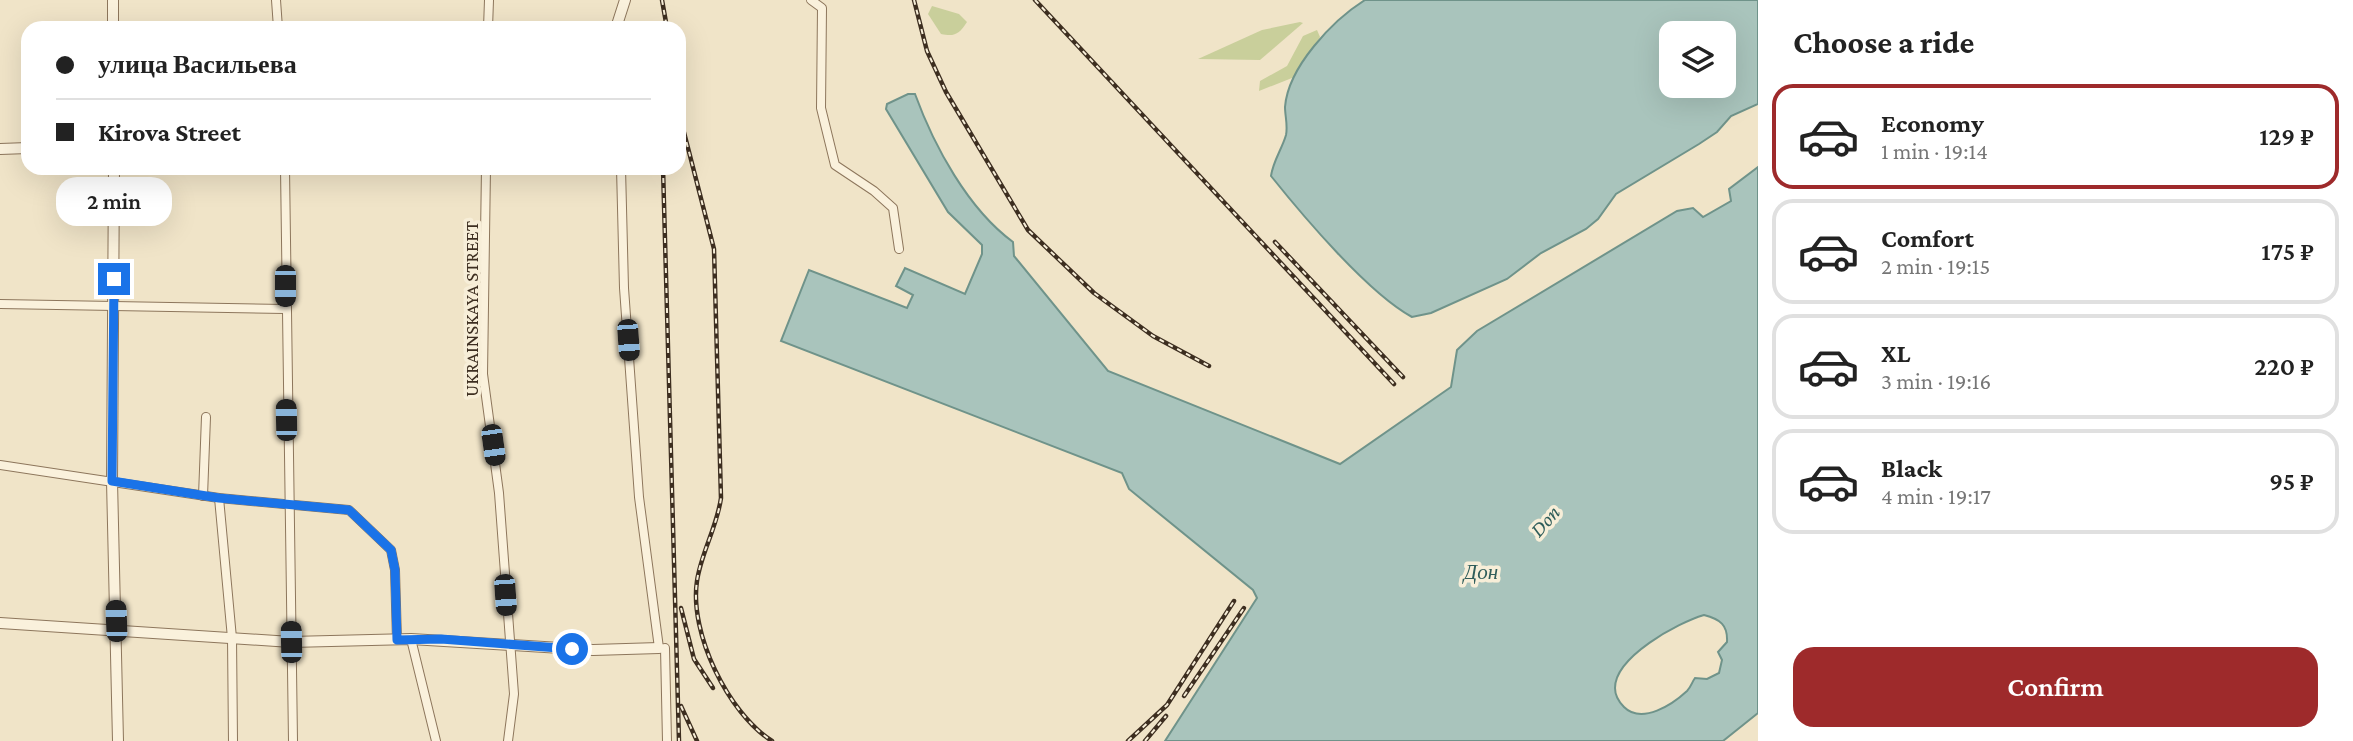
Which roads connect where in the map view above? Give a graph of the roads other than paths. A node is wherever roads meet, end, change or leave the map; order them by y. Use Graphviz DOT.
graph roads {
  1 [pos="113,0"];
  2 [pos="276,0"];
  3 [pos="489,0"];
  4 [pos="625,0"];
  5 [pos="811,0"];
  6 [pos="113,21"];
  7 [pos="278,21"];
  8 [pos="488,21"];
  9 [pos="618,21"];
  10 [pos="21,148"];
  11 [pos="0,149"];
  12 [pos="114,175"];
  13 [pos="285,175"];
  14 [pos="486,175"];
  15 [pos="621,175"];
  16 [pos="900,249"];
  17 [pos="0,304"];
  18 [pos="114,307"];
  19 [pos="285,309"];
  20 [pos="206,416"];
  21 [pos="0,465"];
  22 [pos="112,481"];
  23 [pos="204,496"];
  24 [pos="219,498"];
  25 [pos="288,503"];
  26 [pos="0,623"];
  27 [pos="116,629"];
  28 [pos="232,638"];
  29 [pos="411,639"];
  30 [pos="397,640"];
  31 [pos="291,642"];
  32 [pos="509,646"];
  33 [pos="662,648"];
  34 [pos="118,741"];
  35 [pos="233,741"];
  36 [pos="293,741"];
  37 [pos="436,741"];
  38 [pos="508,741"];
  39 [pos="667,741"];
  1 -- 6 [label="street"];
  2 -- 7 [label="street"];
  3 -- 8 [label="street"];
  4 -- 9 [label="street"];
  5 -- 16 [label="street"];
  10 -- 11 [label="street"];
  12 -- 18 [label="street"];
  13 -- 19 [label="street"];
  14 -- 32 [label="street, UKRAINSKAYA STREET"];
  15 -- 33 [label="street"];
  17 -- 18 [label="street"];
  18 -- 19 [label="street"];
  18 -- 22 [label="street"];
  19 -- 25 [label="street"];
  20 -- 23 [label="street"];
  21 -- 22 [label="street"];
  22 -- 23 [label="street"];
  22 -- 27 [label="street"];
  23 -- 24 [label="street"];
  24 -- 25 [label="street"];
  24 -- 28 [label="street"];
  25 -- 30 [label="street"];
  25 -- 31 [label="street"];
  26 -- 27 [label="street"];
  27 -- 28 [label="street"];
  27 -- 34 [label="street"];
  28 -- 31 [label="street"];
  28 -- 35 [label="street"];
  29 -- 30 [label="street"];
  29 -- 32 [label="street"];
  29 -- 37 [label="street"];
  30 -- 31 [label="street"];
  31 -- 36 [label="street"];
  32 -- 33 [label="street"];
  32 -- 38 [label="street, UKRAINSKAYA STREET"];
  33 -- 39 [label="street"];
}
